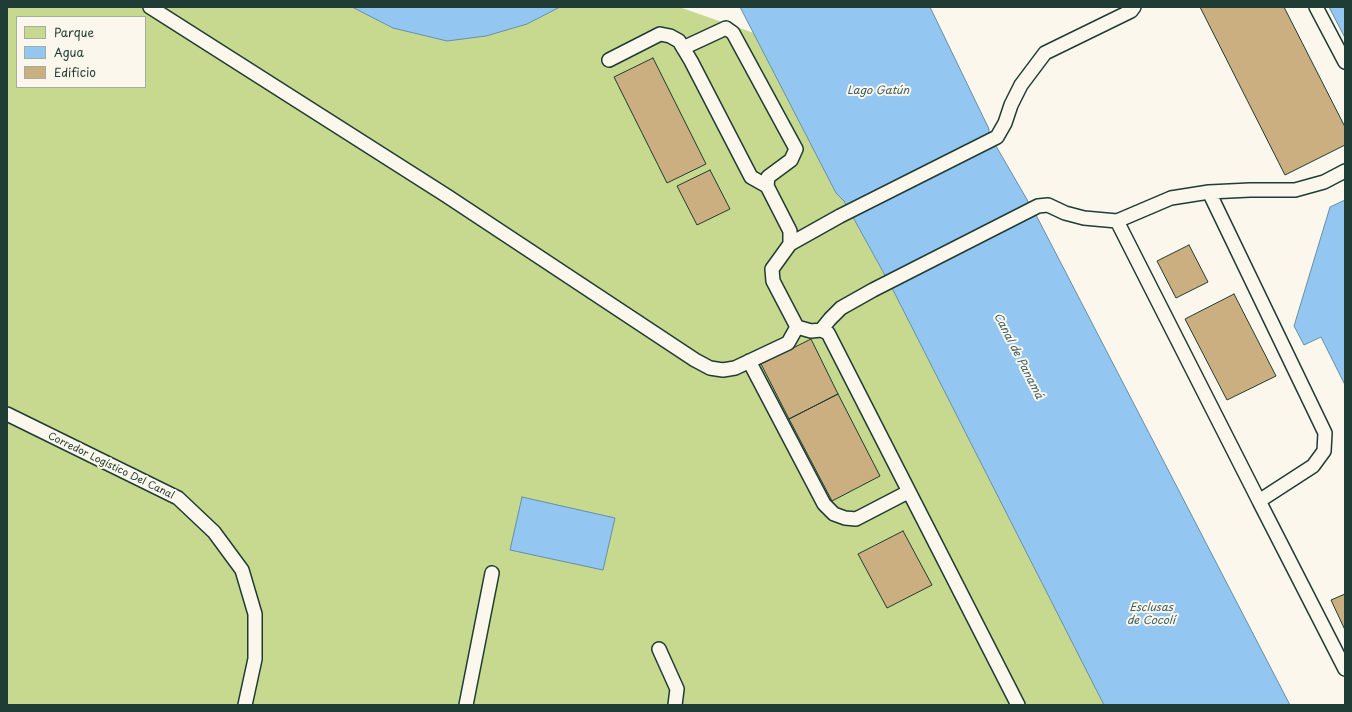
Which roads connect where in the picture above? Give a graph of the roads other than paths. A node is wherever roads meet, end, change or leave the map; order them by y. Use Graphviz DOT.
graph roads {
  1 [pos="150,7"];
  2 [pos="1134,7"];
  3 [pos="1316,7"];
  4 [pos="683,48"];
  5 [pos="609,60"];
  6 [pos="1345,62"];
  7 [pos="1345,171"];
  8 [pos="767,186"];
  9 [pos="1209,192"];
  10 [pos="1117,221"];
  11 [pos="790,244"];
  12 [pos="797,327"];
  13 [pos="821,330"];
  14 [pos="749,361"];
  15 [pos="7,414"];
  16 [pos="908,492"];
  17 [pos="1258,501"];
  18 [pos="492,573"];
  19 [pos="659,649"];
  20 [pos="1345,669"];
  21 [pos="245,705"];
  22 [pos="466,705"];
  23 [pos="675,705"];
  24 [pos="1018,705"];
  1 -- 14 [label="lane"];
  2 -- 11 [label="lane"];
  3 -- 6 [label="lane"];
  4 -- 5 [label="lane"];
  4 -- 8 [label="lane"];
  4 -- 8 [label="lane"];
  7 -- 9 [label="lane"];
  8 -- 11 [label="lane"];
  9 -- 10 [label="lane"];
  9 -- 17 [label="lane"];
  10 -- 13 [label="lane"];
  10 -- 17 [label="lane"];
  11 -- 12 [label="lane"];
  12 -- 13 [label="lane"];
  12 -- 14 [label="lane"];
  13 -- 16 [label="lane"];
  14 -- 16 [label="lane"];
  15 -- 21 [label="lane, Corredor Logístico Del Canal"];
  16 -- 24 [label="lane"];
  17 -- 20 [label="lane"];
  18 -- 22 [label="lane"];
  19 -- 23 [label="lane"];
}
